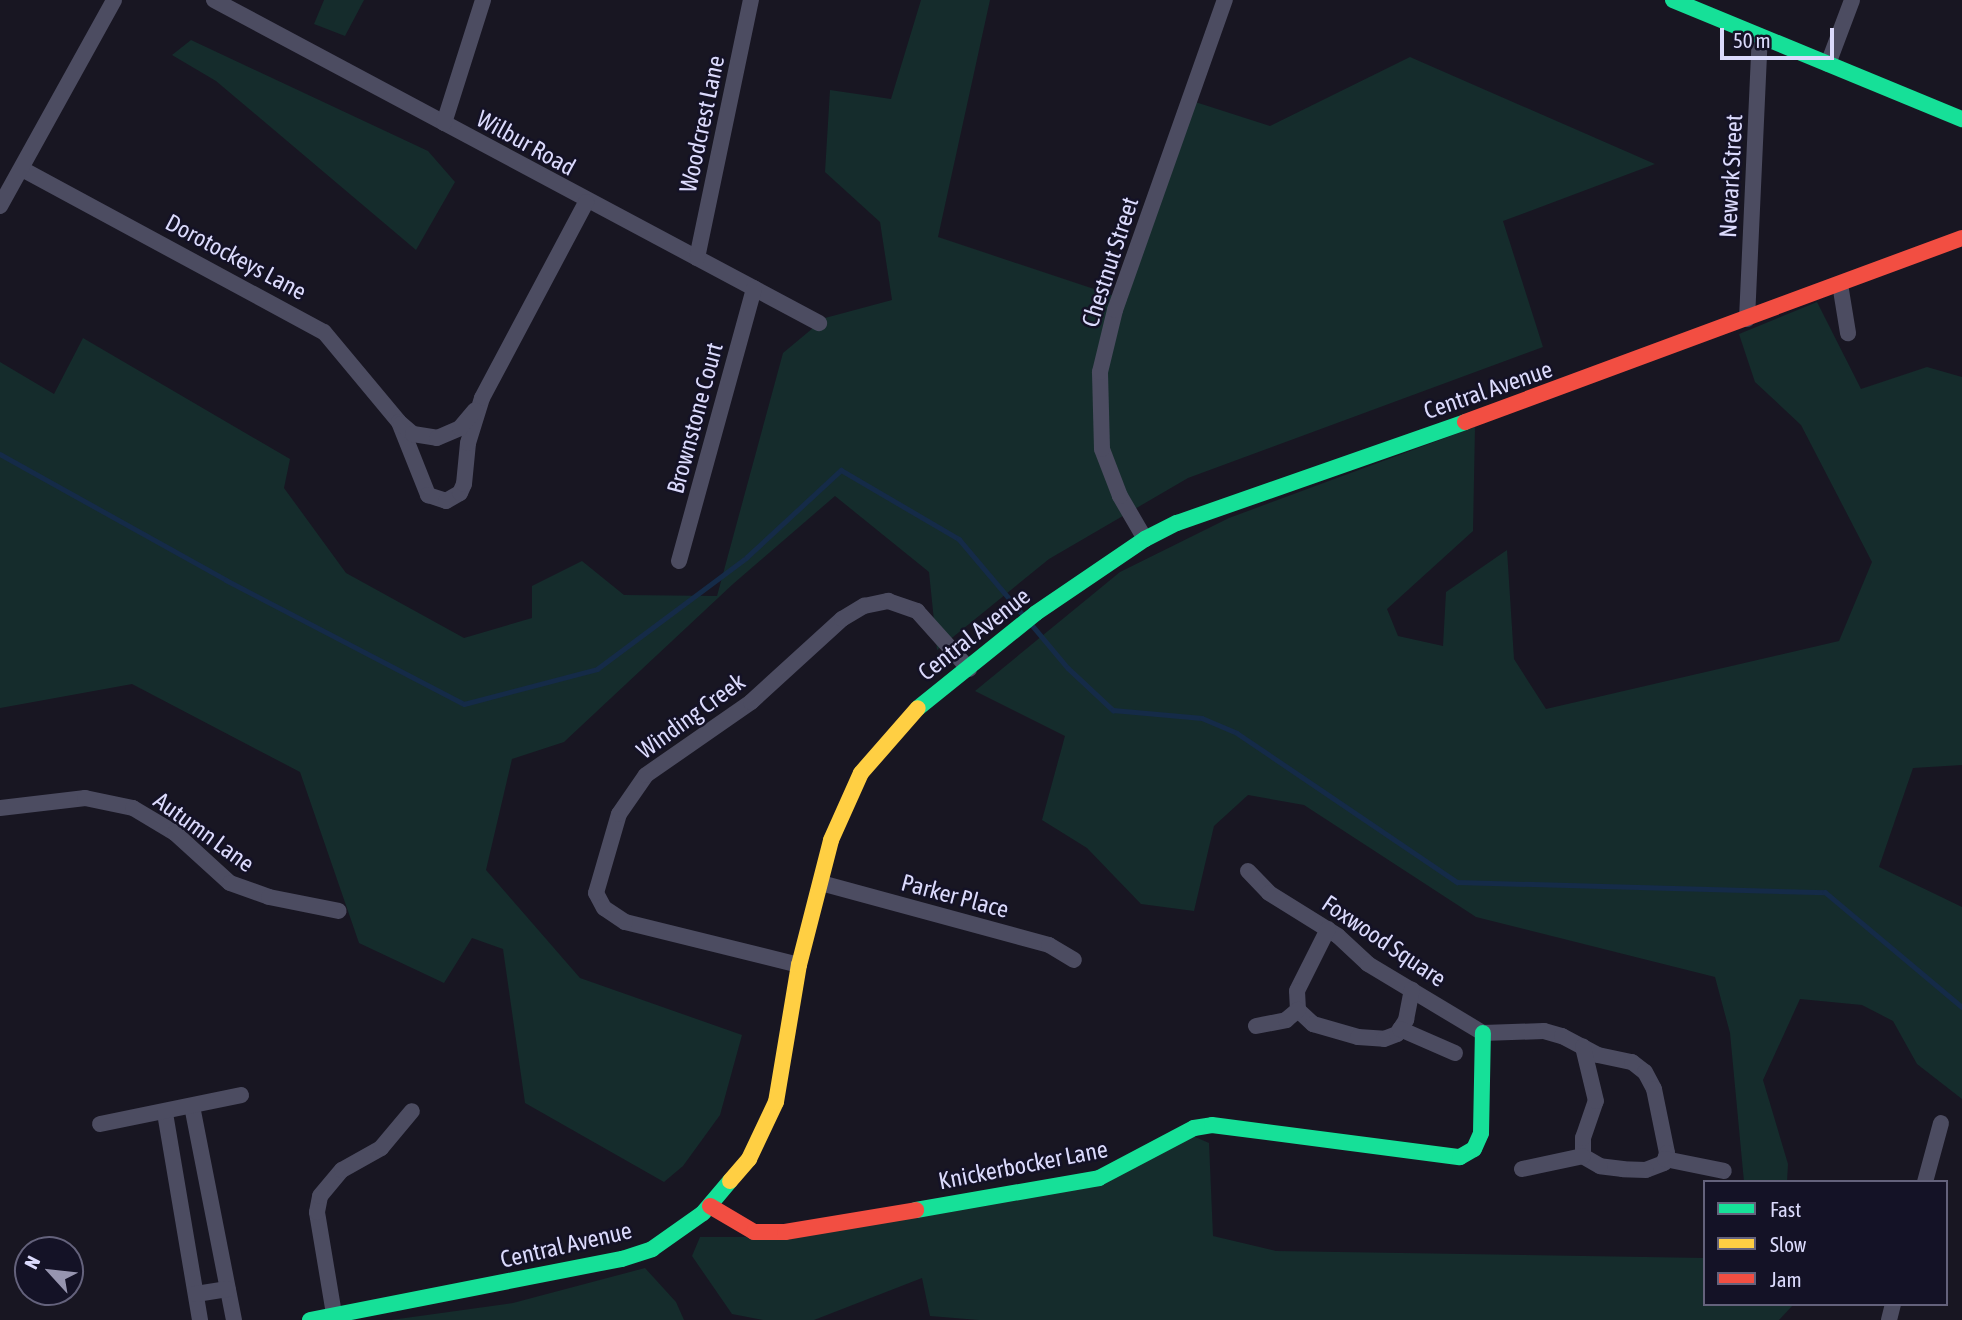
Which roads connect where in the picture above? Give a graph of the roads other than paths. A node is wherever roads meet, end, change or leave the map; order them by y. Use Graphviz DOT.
graph roads {
  1 [pos="114,0"];
  2 [pos="214,0"];
  3 [pos="483,0"];
  4 [pos="751,0"];
  5 [pos="1674,0"];
  6 [pos="1852,0"];
  7 [pos="1222,1"];
  8 [pos="1760,36"];
  9 [pos="1828,64"];
  10 [pos="1962,119"];
  11 [pos="443,123"];
  12 [pos="22,169"];
  13 [pos="586,202"];
  14 [pos="0,206"];
  15 [pos="1962,238"];
  16 [pos="697,258"];
  17 [pos="1840,284"];
  18 [pos="754,288"];
  19 [pos="1747,319"];
  20 [pos="819,323"];
  21 [pos="1848,332"];
  22 [pos="482,398"];
  23 [pos="399,422"];
  24 [pos="1145,539"];
  25 [pos="679,561"];
  26 [pos="968,669"];
  27 [pos="0,808"];
  28 [pos="1248,871"];
  29 [pos="821,883"];
  30 [pos="340,911"];
  31 [pos="1328,929"];
  32 [pos="1074,960"];
  33 [pos="799,965"];
  34 [pos="1412,990"];
  35 [pos="1298,1010"];
  36 [pos="1256,1026"];
  37 [pos="1400,1029"];
  38 [pos="1483,1034"];
  39 [pos="1583,1047"];
  40 [pos="1455,1053"];
  41 [pos="242,1095"];
  42 [pos="192,1106"];
  43 [pos="412,1111"];
  44 [pos="165,1113"];
  45 [pos="1941,1123"];
  46 [pos="100,1124"];
  47 [pos="1583,1156"];
  48 [pos="1665,1158"];
  49 [pos="1522,1169"];
  50 [pos="1724,1171"];
  51 [pos="1927,1180"];
  52 [pos="211,1202"];
  53 [pos="710,1206"];
  54 [pos="181,1208"];
  55 [pos="228,1289"];
  56 [pos="196,1294"];
  57 [pos="334,1314"];
  58 [pos="200,1320"];
  59 [pos="234,1320"];
  60 [pos="310,1320"];
  1 -- 12 [label="street"];
  2 -- 11 [label="street, Wilbur Road"];
  3 -- 11 [label="street"];
  4 -- 16 [label="street, Woodcrest Lane"];
  5 -- 8 [label="street"];
  6 -- 9 [label="street"];
  7 -- 24 [label="street, Chestnut Street"];
  8 -- 9 [label="street"];
  8 -- 19 [label="street, Newark Street"];
  9 -- 10 [label="street"];
  11 -- 13 [label="street, Wilbur Road"];
  12 -- 14 [label="street"];
  12 -- 23 [label="street, Dorotockeys Lane"];
  13 -- 16 [label="street, Wilbur Road"];
  13 -- 22 [label="street, Dorotockeys Lane"];
  15 -- 17 [label="street, Central Avenue"];
  16 -- 18 [label="street, Wilbur Road"];
  17 -- 19 [label="street, Central Avenue"];
  17 -- 21 [label="street"];
  18 -- 20 [label="street, Wilbur Road"];
  18 -- 25 [label="street, Brownstone Court"];
  19 -- 24 [label="street, Central Avenue"];
  22 -- 23 [label="street, Dorotockeys Lane"];
  22 -- 23 [label="street, Dorotockeys Lane"];
  24 -- 26 [label="street, Central Avenue"];
  26 -- 29 [label="street, Central Avenue"];
  26 -- 33 [label="street, Winding Creek"];
  27 -- 30 [label="street, Autumn Lane"];
  28 -- 31 [label="street, Foxwood Square"];
  29 -- 32 [label="street, Parker Place"];
  29 -- 33 [label="street, Central Avenue"];
  31 -- 34 [label="street, Foxwood Square"];
  31 -- 35 [label="street"];
  33 -- 53 [label="street, Central Avenue"];
  34 -- 37 [label="street"];
  34 -- 38 [label="street, Foxwood Square"];
  35 -- 36 [label="street"];
  35 -- 37 [label="street"];
  37 -- 40 [label="street"];
  38 -- 39 [label="street"];
  38 -- 53 [label="street, Knickerbocker Lane"];
  39 -- 47 [label="street"];
  39 -- 48 [label="street"];
  41 -- 42 [label="street"];
  42 -- 44 [label="street"];
  42 -- 52 [label="street"];
  43 -- 57 [label="street"];
  44 -- 46 [label="street"];
  44 -- 54 [label="street"];
  45 -- 51 [label="street"];
  47 -- 48 [label="street"];
  47 -- 49 [label="street"];
  48 -- 50 [label="street"];
  52 -- 54 [label="street"];
  52 -- 55 [label="street"];
  53 -- 57 [label="street, Central Avenue"];
  54 -- 56 [label="street"];
  55 -- 56 [label="street"];
  55 -- 59 [label="street"];
  56 -- 58 [label="street"];
  57 -- 60 [label="street, Central Avenue"];
}
